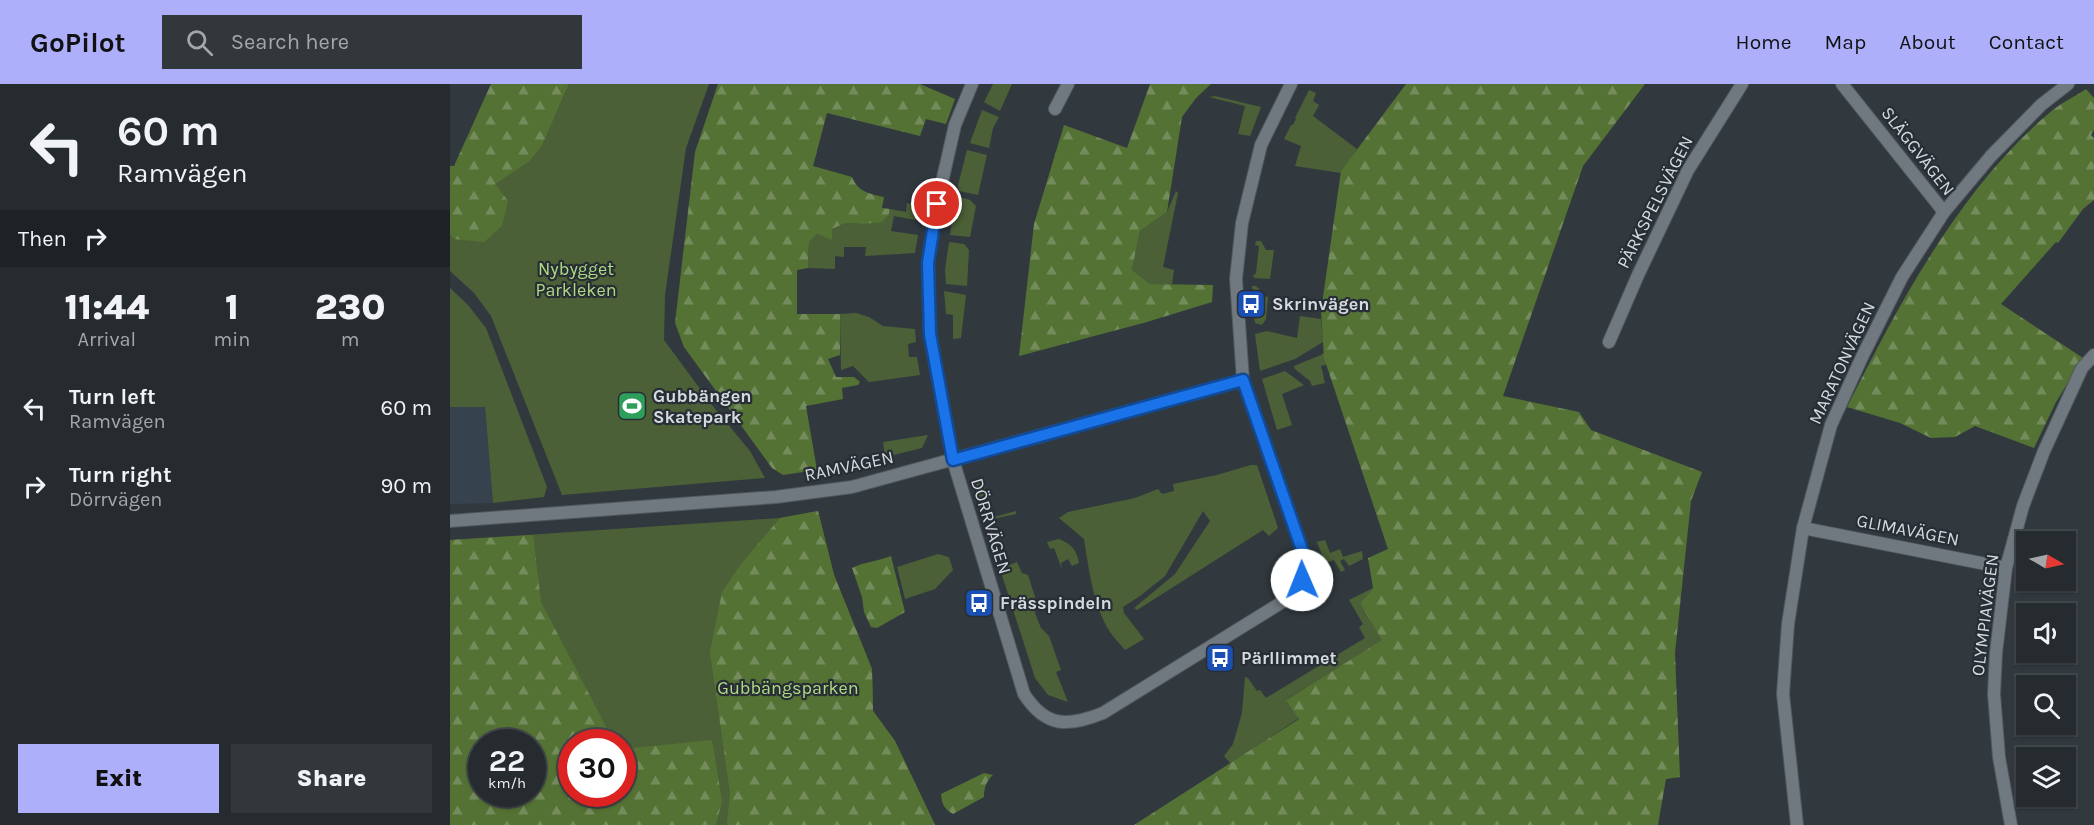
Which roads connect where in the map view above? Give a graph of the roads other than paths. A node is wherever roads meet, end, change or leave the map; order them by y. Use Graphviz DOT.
graph roads {
  1 [pos="972,84"];
  2 [pos="1068,84"];
  3 [pos="1291,84"];
  4 [pos="1742,84"];
  5 [pos="1842,84"];
  6 [pos="2068,84"];
  7 [pos="1055,109"];
  8 [pos="1944,212"];
  9 [pos="1609,342"];
  10 [pos="2094,355"];
  11 [pos="1243,380"];
  12 [pos="953,460"];
  13 [pos="450,521"];
  14 [pos="1803,528"];
  15 [pos="2006,568"];
  16 [pos="1797,825"];
  17 [pos="2012,825"];
  1 -- 12 [label="street, DÖRRVÄGEN"];
  2 -- 7 [label="street"];
  3 -- 11 [label="street"];
  4 -- 9 [label="street, PÄRKSPELSVÄGEN"];
  5 -- 8 [label="street, SLÄGGVÄGEN"];
  6 -- 8 [label="street, MARATONVÄGEN"];
  8 -- 14 [label="street, MARATONVÄGEN"];
  10 -- 15 [label="street, OLYMPIAVÄGEN"];
  11 -- 12 [label="street, RAMVÄGEN"];
  11 -- 12 [label="street, DÖRRVÄGEN"];
  12 -- 13 [label="street, RAMVÄGEN"];
  14 -- 15 [label="street, GLIMAVÄGEN"];
  14 -- 16 [label="street, MARATONVÄGEN"];
  15 -- 17 [label="street, OLYMPIAVÄGEN"];
}
